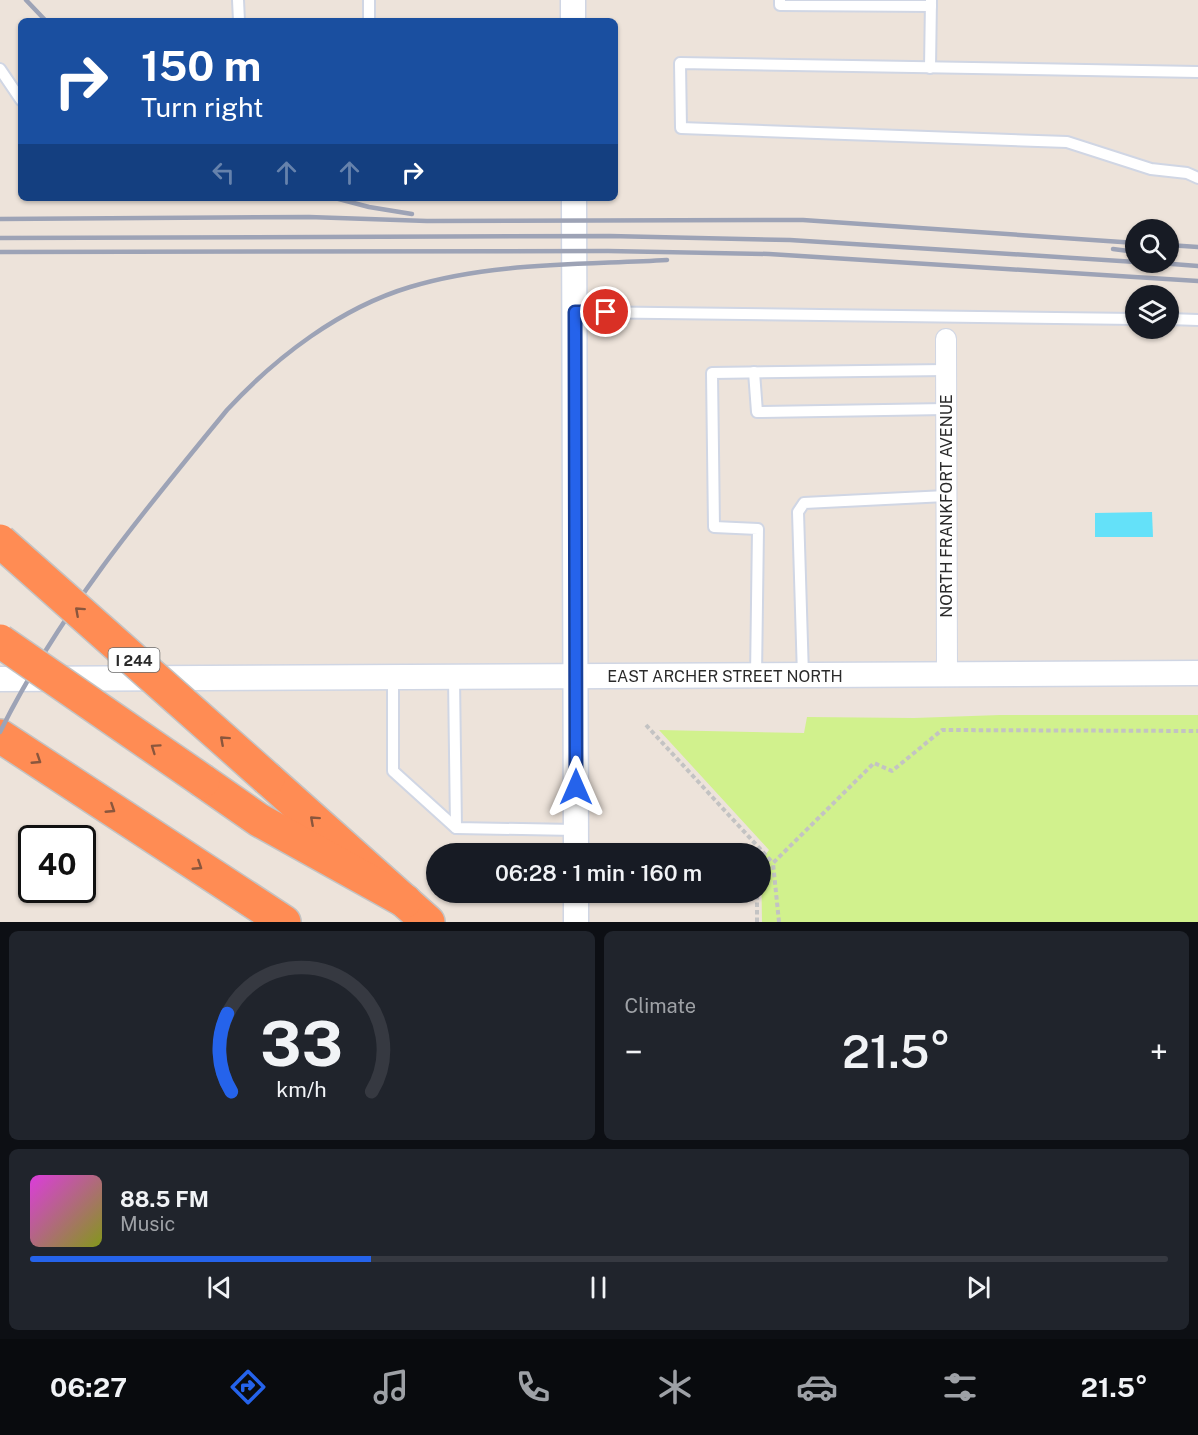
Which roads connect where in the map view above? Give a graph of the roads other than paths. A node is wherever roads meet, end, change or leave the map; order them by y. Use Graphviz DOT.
graph roads {
  1 [pos="238,0"];
  2 [pos="369,0"];
  3 [pos="573,0"];
  4 [pos="780,0"];
  5 [pos="931,3"];
  6 [pos="239,18"];
  7 [pos="369,18"];
  8 [pos="573,18"];
  9 [pos="930,68"];
  10 [pos="0,69"];
  11 [pos="1198,72"];
  12 [pos="18,96"];
  13 [pos="1198,178"];
  14 [pos="574,201"];
  15 [pos="575,312"];
  16 [pos="1125,319"];
  17 [pos="1179,319"];
  18 [pos="1198,320"];
  19 [pos="946,339"];
  20 [pos="946,370"];
  21 [pos="754,372"];
  22 [pos="946,409"];
  23 [pos="946,496"];
  24 [pos="0,541"];
  25 [pos="0,641"];
  26 [pos="1198,673"];
  27 [pos="947,674"];
  28 [pos="756,676"];
  29 [pos="803,676"];
  30 [pos="393,678"];
  31 [pos="454,678"];
  32 [pos="575,678"];
  33 [pos="0,679"];
  34 [pos="0,736"];
  35 [pos="456,828"];
  36 [pos="576,842"];
  37 [pos="576,903"];
  38 [pos="417,911"];
  39 [pos="284,922"];
  40 [pos="576,922"];
  1 -- 6 [label="lane"];
  2 -- 7 [label="lane"];
  3 -- 8 [label="street"];
  4 -- 5 [label="lane"];
  5 -- 9 [label="lane"];
  9 -- 11 [label="lane"];
  9 -- 13 [label="lane"];
  10 -- 12 [label="lane"];
  14 -- 15 [label="street"];
  15 -- 16 [label="lane"];
  15 -- 32 [label="street"];
  17 -- 18 [label="lane"];
  19 -- 20 [label="street, NORTH FRANKFORT AVENUE"];
  20 -- 21 [label="lane"];
  20 -- 22 [label="street, NORTH FRANKFORT AVENUE"];
  21 -- 22 [label="lane"];
  21 -- 28 [label="lane"];
  22 -- 23 [label="street, NORTH FRANKFORT AVENUE"];
  23 -- 27 [label="street, NORTH FRANKFORT AVENUE"];
  23 -- 29 [label="lane"];
  38 -- 24 [label="highway, I 244, one-way, bridge"];
  38 -- 25 [label="highway, one-way, bridge"];
  26 -- 27 [label="street, EAST ARCHER STREET NORTH"];
  27 -- 29 [label="street, EAST ARCHER STREET NORTH"];
  28 -- 29 [label="street, EAST ARCHER STREET NORTH"];
  28 -- 32 [label="street, EAST ARCHER STREET NORTH"];
  30 -- 31 [label="street, EAST ARCHER STREET NORTH"];
  30 -- 33 [label="street, EAST ARCHER STREET NORTH"];
  30 -- 35 [label="lane"];
  31 -- 32 [label="street, EAST ARCHER STREET NORTH"];
  31 -- 35 [label="lane"];
  32 -- 36 [label="street"];
  34 -- 39 [label="highway, one-way"];
  35 -- 36 [label="lane"];
  37 -- 40 [label="street"];
}
